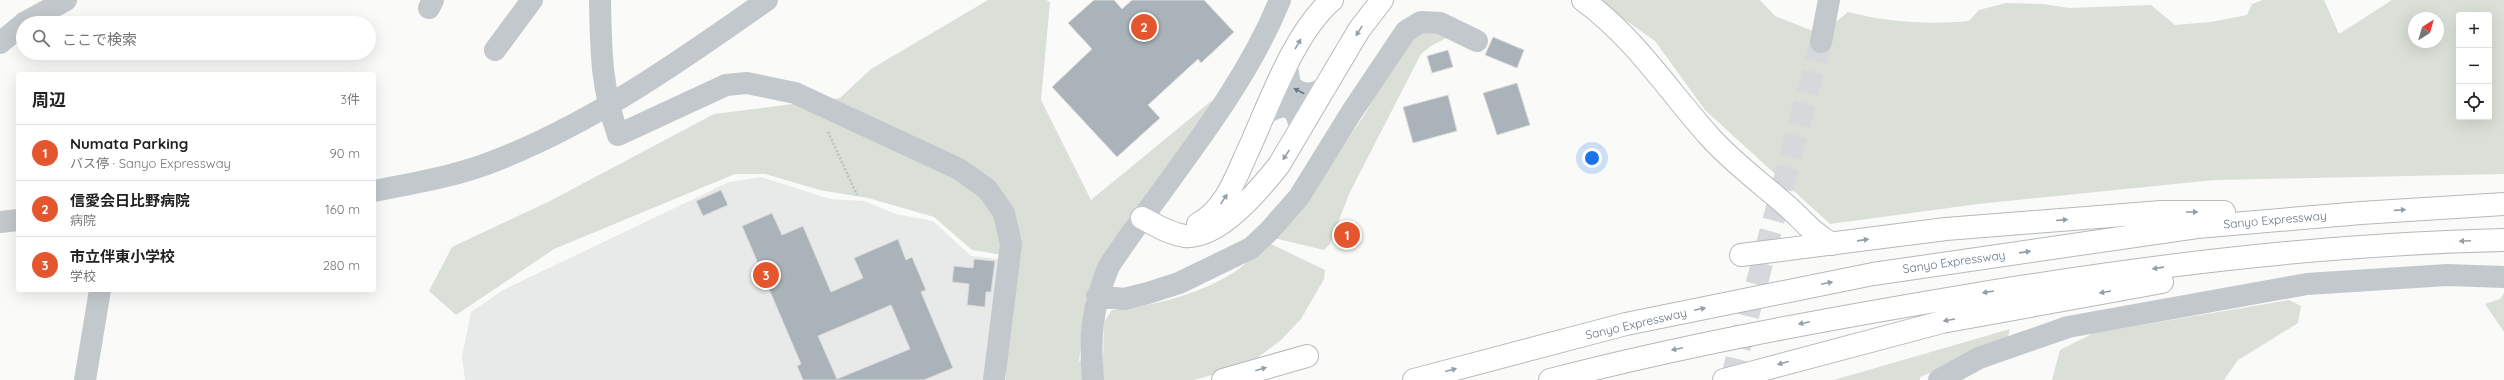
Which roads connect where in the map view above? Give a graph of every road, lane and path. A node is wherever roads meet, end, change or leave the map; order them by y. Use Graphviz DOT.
graph roads {
  1 [pos="66,0"];
  2 [pos="532,0"];
  3 [pos="600,0"];
  4 [pos="767,0"];
  5 [pos="1280,0"];
  6 [pos="1332,0"];
  7 [pos="1382,0"];
  8 [pos="1569,0"];
  9 [pos="1583,0"];
  10 [pos="1829,0"];
  11 [pos="37,16"];
  12 [pos="16,30"];
  13 [pos="1476,41"];
  14 [pos="1821,42"];
  15 [pos="0,43"];
  16 [pos="495,50"];
  17 [pos="1287,67"];
  18 [pos="1326,87"];
  19 [pos="607,105"];
  20 [pos="1265,114"];
  21 [pos="823,130"];
  22 [pos="1300,131"];
  23 [pos="376,191"];
  24 [pos="856,195"];
  25 [pos="2504,204"];
  26 [pos="2361,213"];
  27 [pos="1142,218"];
  28 [pos="16,220"];
  29 [pos="0,222"];
  30 [pos="2504,240"];
  31 [pos="1832,244"];
  32 [pos="2364,246"];
  33 [pos="1784,251"];
  34 [pos="1741,255"];
  35 [pos="2504,277"];
  36 [pos="100,292"];
  37 [pos="1096,296"];
  38 [pos="1307,356"];
  39 [pos="85,380"];
  40 [pos="994,380"];
  41 [pos="1093,380"];
  42 [pos="1223,380"];
  43 [pos="1414,380"];
  44 [pos="1550,380"];
  45 [pos="1724,380"];
  46 [pos="1939,380"];
  1 -- 11 [label="street"];
  2 -- 16 [label="street"];
  3 -- 19 [label="street"];
  4 -- 19 [label="street"];
  5 -- 27 [label="street"];
  17 -- 6 [label="highway, one-way"];
  7 -- 18 [label="highway, one-way"];
  8 -- 33 [label="highway"];
  9 -- 31 [label="highway"];
  10 -- 14 [label="street"];
  12 -- 15 [label="street"];
  13 -- 37 [label="street"];
  18 -- 17 [label="street, one-way"];
  17 -- 20 [label="highway"];
  18 -- 22 [label="highway"];
  19 -- 23 [label="street"];
  19 -- 40 [label="street"];
  20 -- 22 [label="street"];
  27 -- 20 [label="highway, one-way"];
  21 -- 24 [label="path"];
  22 -- 27 [label="highway, one-way"];
  26 -- 25 [label="highway, Sanyo Expressway, one-way"];
  31 -- 26 [label="highway, one-way"];
  43 -- 26 [label="highway, Sanyo Expressway, one-way"];
  27 -- 37 [label="street"];
  28 -- 29 [label="street"];
  30 -- 32 [label="highway, one-way"];
  31 -- 33 [label="highway"];
  32 -- 44 [label="highway, one-way"];
  32 -- 45 [label="highway, one-way"];
  33 -- 34 [label="highway"];
  35 -- 46 [label="street"];
  36 -- 39 [label="street"];
  37 -- 41 [label="street"];
  42 -- 38 [label="highway, one-way"];
}
